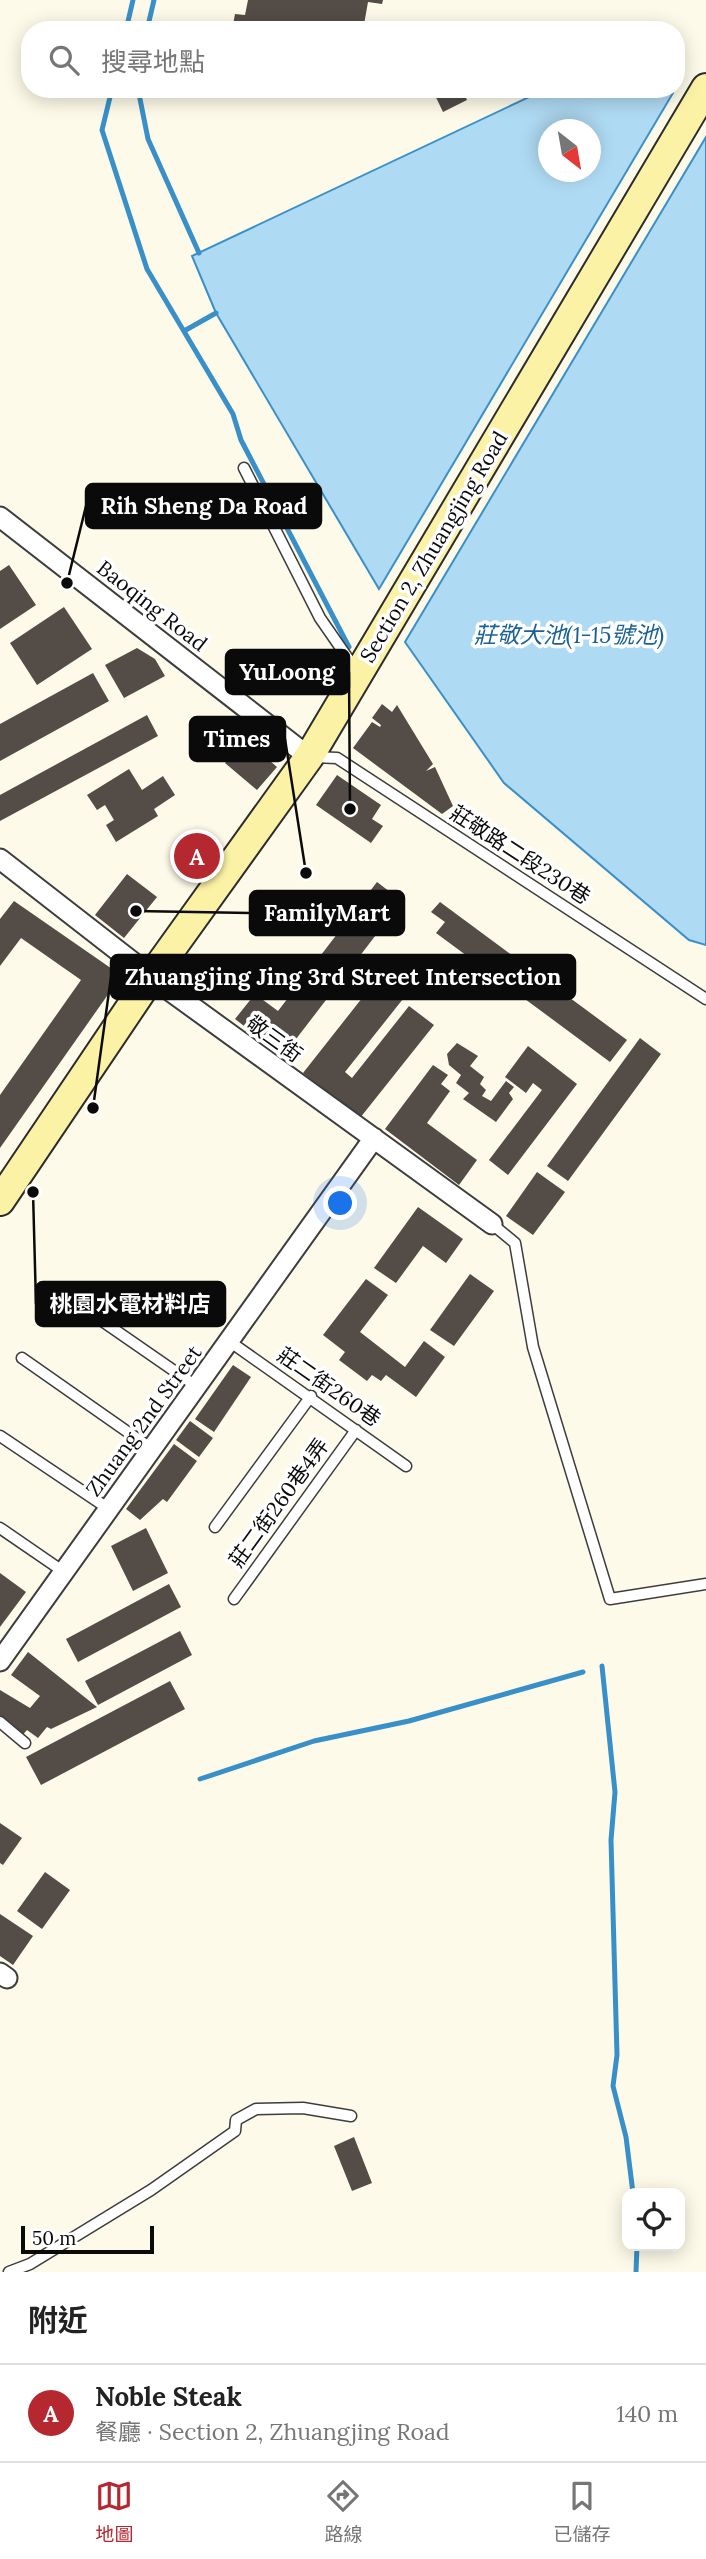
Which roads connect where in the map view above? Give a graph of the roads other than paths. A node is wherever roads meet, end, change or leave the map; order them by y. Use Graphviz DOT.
graph roads {
  1 [pos="706,88"];
  2 [pos="244,468"];
  3 [pos="0,517"];
  4 [pos="359,673"];
  5 [pos="309,757"];
  6 [pos="0,859"];
  7 [pos="151,977"];
  8 [pos="706,999"];
  9 [pos="374,1138"];
  10 [pos="0,1201"];
  11 [pos="492,1224"];
  12 [pos="66,1296"];
  13 [pos="229,1341"];
  14 [pos="22,1357"];
  15 [pos="196,1387"];
  16 [pos="311,1396"];
  17 [pos="356,1430"];
  18 [pos="0,1436"];
  19 [pos="152,1449"];
  20 [pos="405,1465"];
  21 [pos="109,1509"];
  22 [pos="215,1527"];
  23 [pos="0,1528"];
  24 [pos="64,1572"];
  25 [pos="706,1584"];
  26 [pos="234,1599"];
  27 [pos="0,1661"];
  28 [pos="0,1722"];
  29 [pos="25,1743"];
  30 [pos="351,2116"];
  31 [pos="9,2272"];
  1 -- 4 [label="street, Section 2, Zhuangjing Road"];
  2 -- 4 [label="lane"];
  3 -- 5 [label="street, Baoqing Road"];
  4 -- 5 [label="street, Section 2, Zhuangjing Road"];
  5 -- 7 [label="street, Section 2, Zhuangjing Road"];
  5 -- 8 [label="lane, 莊敬路二段230巷"];
  6 -- 7 [label="street, 敬三街"];
  7 -- 9 [label="street, 敬三街"];
  7 -- 10 [label="street, Section 2, Zhuangjing Road"];
  9 -- 11 [label="street, 敬三街"];
  9 -- 13 [label="street, Zhuang 2nd Street"];
  11 -- 25 [label="lane"];
  12 -- 15 [label="lane"];
  13 -- 15 [label="street, Zhuang 2nd Street"];
  13 -- 16 [label="lane, 莊二街260巷"];
  14 -- 19 [label="lane"];
  15 -- 19 [label="street, Zhuang 2nd Street"];
  16 -- 17 [label="lane, 莊二街260巷"];
  16 -- 22 [label="lane"];
  17 -- 20 [label="lane, 莊二街260巷"];
  17 -- 26 [label="lane, 莊二街260巷4弄"];
  18 -- 21 [label="lane"];
  19 -- 21 [label="street, Zhuang 2nd Street"];
  21 -- 24 [label="street, Zhuang 2nd Street"];
  23 -- 24 [label="lane"];
  24 -- 27 [label="street, Zhuang 2nd Street"];
  28 -- 29 [label="lane"];
  30 -- 31 [label="lane"];
}
